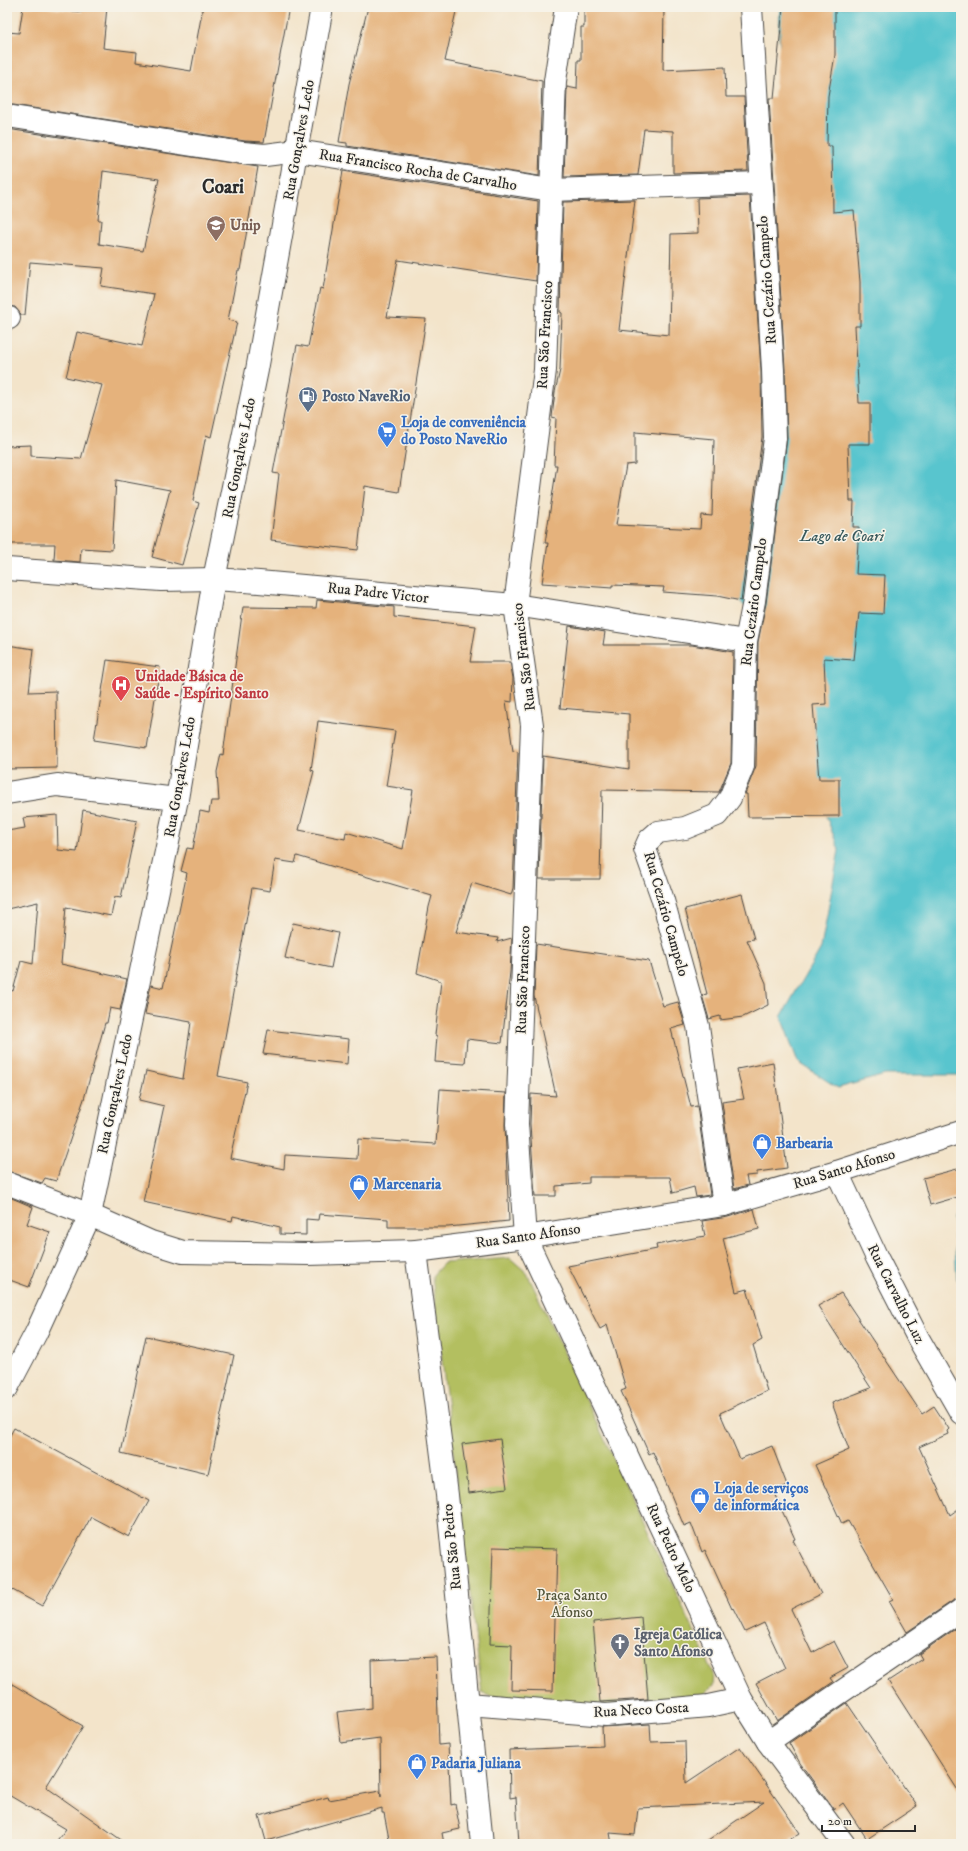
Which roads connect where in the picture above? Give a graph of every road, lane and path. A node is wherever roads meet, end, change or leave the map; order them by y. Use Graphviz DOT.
graph roads {
  1 [pos="322,7"];
  2 [pos="566,7"];
  3 [pos="751,7"];
  4 [pos="7,116"];
  5 [pos="297,151"];
  6 [pos="760,183"];
  7 [pos="551,190"];
  8 [pos="7,570"];
  9 [pos="214,579"];
  10 [pos="515,605"];
  11 [pos="746,640"];
  12 [pos="7,793"];
  13 [pos="177,799"];
  14 [pos="961,1132"];
  15 [pos="837,1172"];
  16 [pos="7,1183"];
  17 [pos="724,1205"];
  18 [pos="90,1215"];
  19 [pos="524,1237"];
  20 [pos="416,1251"];
  21 [pos="7,1388"];
  22 [pos="961,1413"];
  23 [pos="961,1610"];
  24 [pos="740,1699"];
  25 [pos="468,1704"];
  26 [pos="768,1742"];
  27 [pos="482,1844"];
  28 [pos="844,1844"];
  1 -- 5 [label="street, Rua Gonçalves Ledo"];
  2 -- 7 [label="street, Rua São Francisco"];
  3 -- 6 [label="street, Rua Cezário Campelo"];
  4 -- 5 [label="street, Rua Francisco Rocha de Carvalho"];
  5 -- 7 [label="street, Rua Francisco Rocha de Carvalho"];
  5 -- 9 [label="street, Rua Gonçalves Ledo"];
  6 -- 7 [label="street, Rua Francisco Rocha de Carvalho"];
  6 -- 11 [label="street, Rua Cezário Campelo"];
  7 -- 10 [label="street, Rua São Francisco"];
  8 -- 9 [label="street, Rua Padre Victor"];
  9 -- 10 [label="street, Rua Padre Victor"];
  9 -- 13 [label="street, Rua Gonçalves Ledo"];
  10 -- 11 [label="street, Rua Padre Victor"];
  10 -- 19 [label="street, Rua São Francisco"];
  11 -- 17 [label="street, Rua Cezário Campelo"];
  12 -- 13 [label="street"];
  13 -- 18 [label="street, Rua Gonçalves Ledo"];
  14 -- 15 [label="street, Rua Santo Afonso"];
  15 -- 17 [label="street, Rua Santo Afonso"];
  15 -- 22 [label="street, Rua Carvalho Luz"];
  16 -- 18 [label="street, Rua Santo Afonso"];
  17 -- 19 [label="street, Rua Santo Afonso"];
  18 -- 20 [label="street, Rua Santo Afonso"];
  18 -- 21 [label="street, Rua Gonçalves Ledo"];
  19 -- 20 [label="street, Rua Santo Afonso"];
  19 -- 24 [label="street, Rua Pedro Melo"];
  20 -- 25 [label="street, Rua São Pedro"];
  23 -- 26 [label="street"];
  24 -- 25 [label="street, Rua Neco Costa"];
  24 -- 26 [label="street, Rua Pedro Melo"];
  25 -- 27 [label="street, Rua São Pedro"];
  26 -- 28 [label="street, Rua Pedro Melo"];
}
